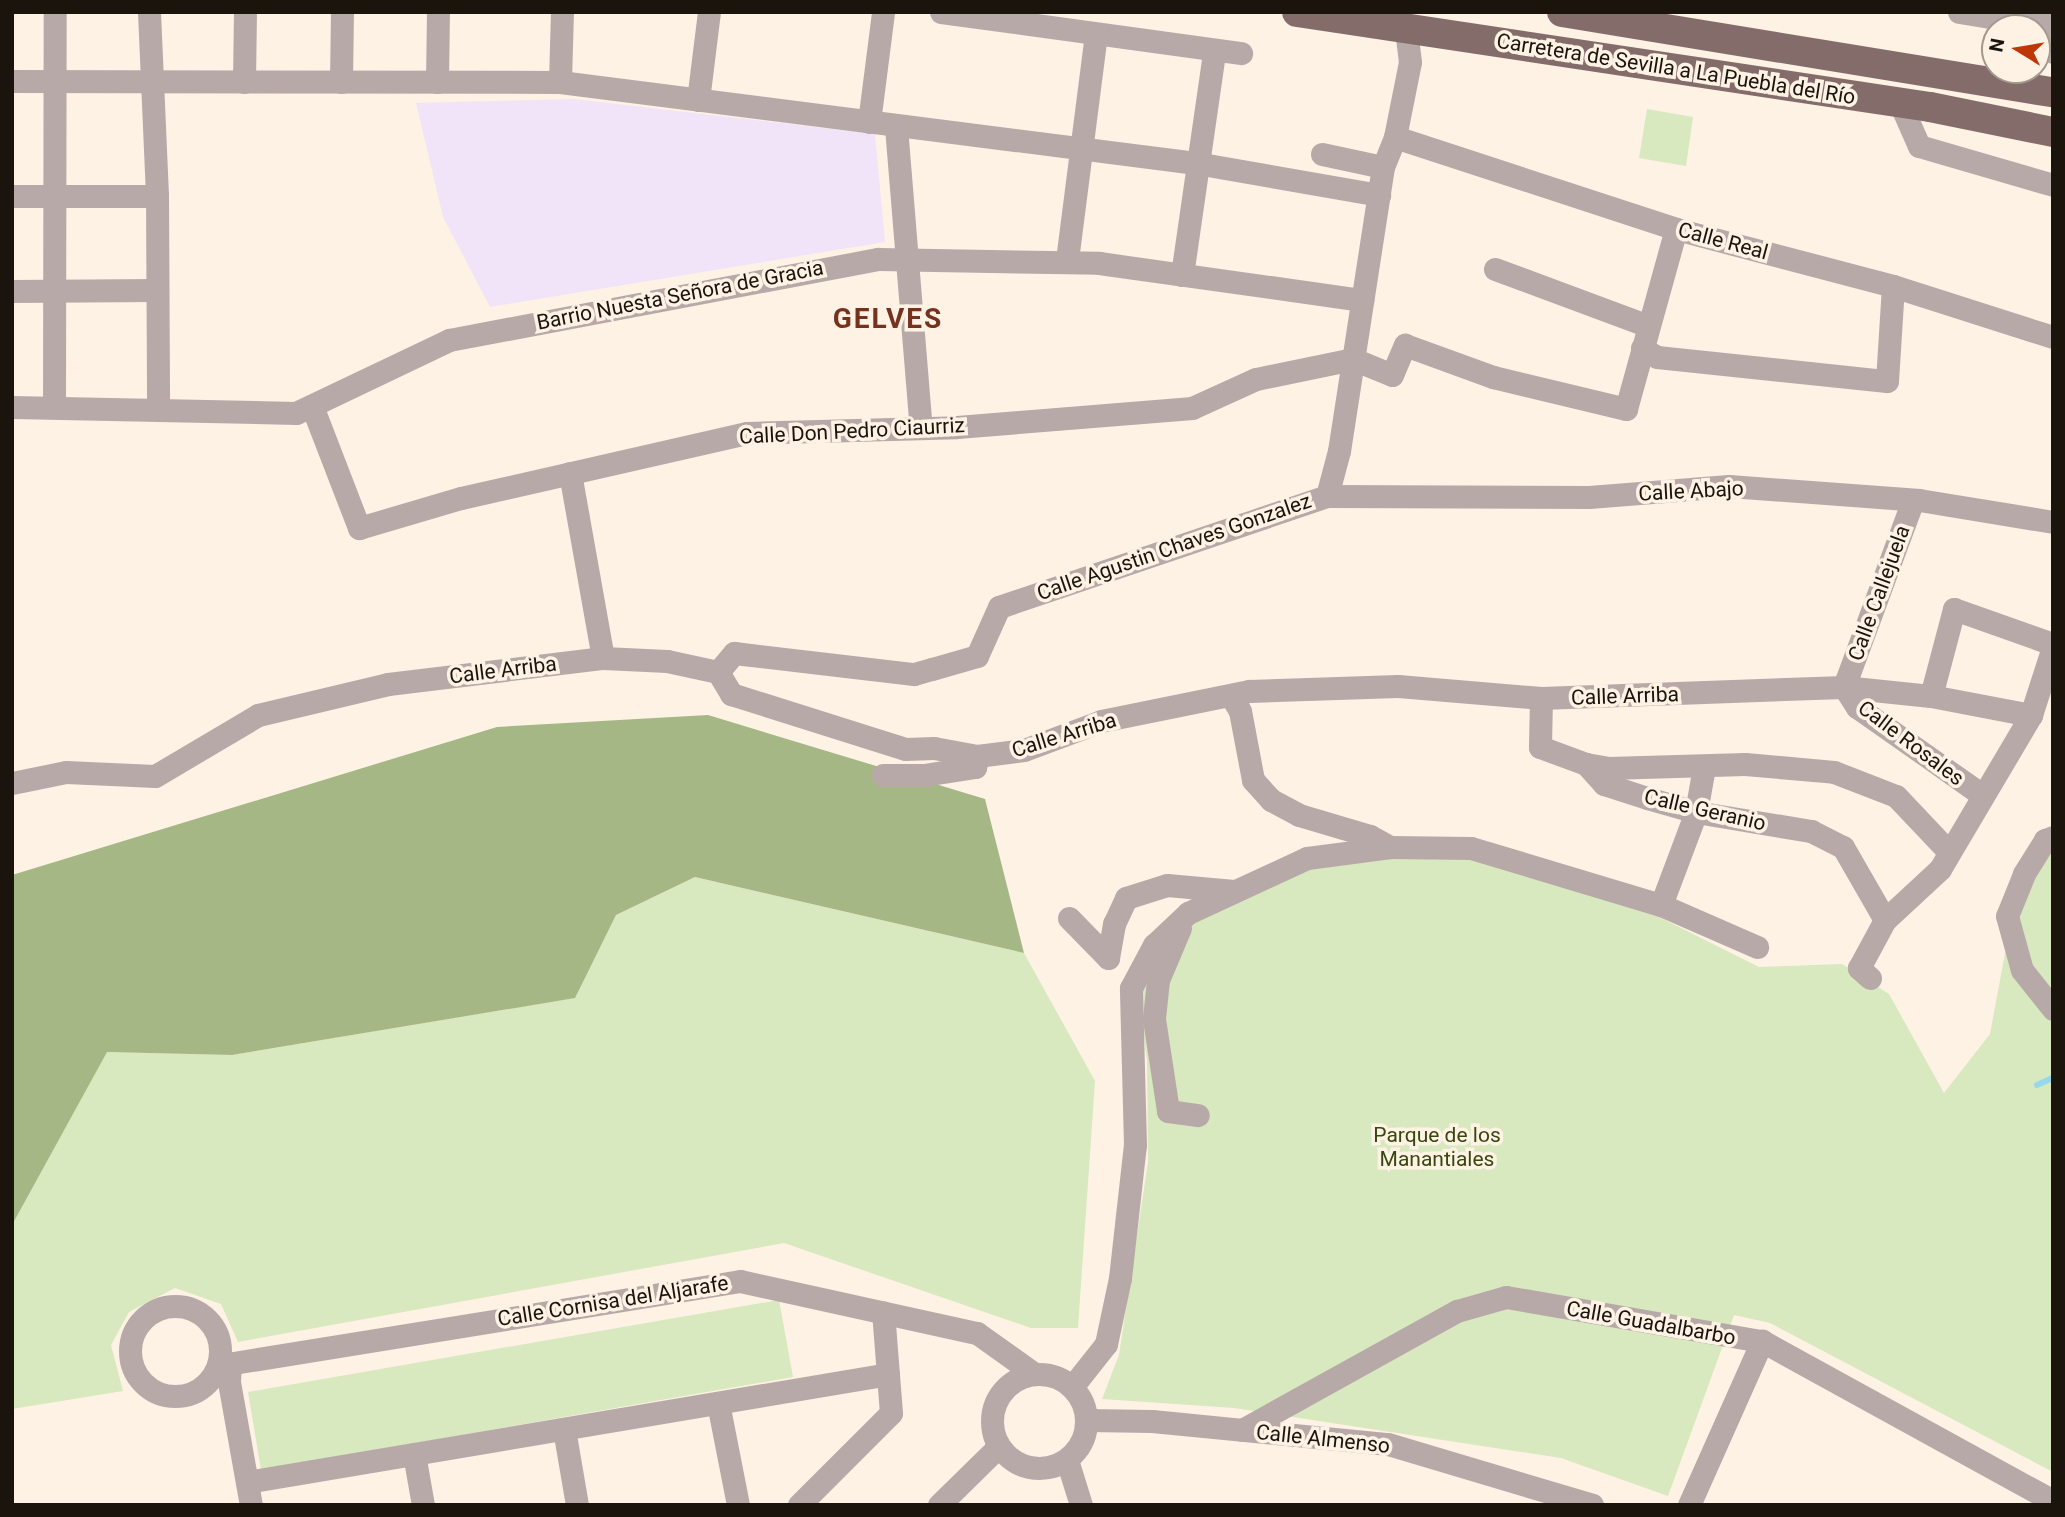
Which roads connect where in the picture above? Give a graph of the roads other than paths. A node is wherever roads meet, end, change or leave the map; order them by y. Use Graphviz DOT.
graph roads {
  1 [pos="55,12"];
  2 [pos="149,12"];
  3 [pos="245,12"];
  4 [pos="342,12"];
  5 [pos="438,12"];
  6 [pos="562,12"];
  7 [pos="709,12"];
  8 [pos="883,12"];
  9 [pos="941,12"];
  10 [pos="1297,12"];
  11 [pos="1562,12"];
  12 [pos="1959,12"];
  13 [pos="1984,14"];
  14 [pos="1401,20"];
  15 [pos="1096,34"];
  16 [pos="1214,52"];
  17 [pos="1241,53"];
  18 [pos="153,79"];
  19 [pos="54,80"];
  20 [pos="12,81"];
  21 [pos="244,82"];
  22 [pos="341,82"];
  23 [pos="437,82"];
  24 [pos="561,82"];
  25 [pos="2053,92"];
  26 [pos="698,100"];
  27 [pos="1899,103"];
  28 [pos="869,122"];
  29 [pos="895,127"];
  30 [pos="2053,132"];
  31 [pos="1395,137"];
  32 [pos="1081,149"];
  33 [pos="1322,154"];
  34 [pos="1196,163"];
  35 [pos="1383,167"];
  36 [pos="2053,185"];
  37 [pos="1379,195"];
  38 [pos="12,196"];
  39 [pos="53,196"];
  40 [pos="157,196"];
  41 [pos="1676,229"];
  42 [pos="910,257"];
  43 [pos="1067,260"];
  44 [pos="1494,269"];
  45 [pos="1182,275"];
  46 [pos="1893,286"];
  47 [pos="157,290"];
  48 [pos="12,291"];
  49 [pos="53,291"];
  50 [pos="1362,300"];
  51 [pos="1645,337"];
  52 [pos="2053,337"];
  53 [pos="1353,359"];
  54 [pos="312,406"];
  55 [pos="12,407"];
  56 [pos="54,407"];
  57 [pos="158,408"];
  58 [pos="920,428"];
  59 [pos="570,473"];
  60 [pos="1327,496"];
  61 [pos="1913,500"];
  62 [pos="2053,522"];
  63 [pos="2053,645"];
  64 [pos="603,658"];
  65 [pos="718,672"];
  66 [pos="1844,687"];
  67 [pos="1231,696"];
  68 [pos="1931,696"];
  69 [pos="1541,698"];
  70 [pos="2031,715"];
  71 [pos="977,756"];
  72 [pos="1586,764"];
  73 [pos="1704,767"];
  74 [pos="883,775"];
  75 [pos="12,783"];
  76 [pos="1982,795"];
  77 [pos="1696,812"];
  78 [pos="2053,837"];
  79 [pos="1390,847"];
  80 [pos="1949,852"];
  81 [pos="1234,891"];
  82 [pos="1661,905"];
  83 [pos="1188,914"];
  84 [pos="1069,918"];
  85 [pos="1885,920"];
  86 [pos="1758,947"];
  87 [pos="1865,973"];
  88 [pos="2053,1009"];
  89 [pos="1198,1115"];
  90 [pos="883,1312"];
  91 [pos="1762,1341"];
  92 [pos="1033,1373"];
  93 [pos="888,1374"];
  94 [pos="1072,1387"];
  95 [pos="718,1403"];
  96 [pos="1087,1420"];
  97 [pos="564,1429"];
  98 [pos="1242,1430"];
  99 [pos="999,1446"];
  100 [pos="414,1454"];
  101 [pos="1067,1460"];
  102 [pos="249,1494"];
  103 [pos="2053,1501"];
  104 [pos="423,1505"];
  105 [pos="577,1505"];
  106 [pos="738,1505"];
  107 [pos="799,1505"];
  108 [pos="939,1505"];
  109 [pos="1081,1505"];
  110 [pos="1592,1505"];
  111 [pos="1689,1505"];
  1 -- 19 [label="street"];
  2 -- 18 [label="street"];
  3 -- 21 [label="street"];
  4 -- 22 [label="street"];
  5 -- 23 [label="street"];
  6 -- 24 [label="street"];
  7 -- 26 [label="street"];
  8 -- 28 [label="street"];
  9 -- 15 [label="street"];
  10 -- 14 [label="main road, Carretera de Sevilla a La Puebla del Río"];
  11 -- 25 [label="main road, Carretera de Sevilla a La Puebla del Río"];
  12 -- 13 [label="street"];
  14 -- 27 [label="main road, Carretera de Sevilla a La Puebla del Río"];
  14 -- 31 [label="street, Calle Agustin Chaves Gonzalez"];
  15 -- 16 [label="street"];
  15 -- 32 [label="street"];
  16 -- 17 [label="street"];
  16 -- 34 [label="street"];
  18 -- 19 [label="street"];
  18 -- 21 [label="street"];
  18 -- 40 [label="street"];
  19 -- 20 [label="street"];
  19 -- 39 [label="street"];
  21 -- 22 [label="street"];
  22 -- 23 [label="street"];
  23 -- 24 [label="street"];
  24 -- 26 [label="street"];
  26 -- 28 [label="street"];
  27 -- 30 [label="main road, Carretera de Sevilla a La Puebla del Río"];
  27 -- 36 [label="street"];
  28 -- 29 [label="street"];
  29 -- 32 [label="street"];
  29 -- 42 [label="street"];
  31 -- 35 [label="street, Calle Agustin Chaves Gonzalez"];
  31 -- 41 [label="street, Calle Real"];
  32 -- 34 [label="street"];
  32 -- 43 [label="street"];
  33 -- 35 [label="street"];
  34 -- 37 [label="street"];
  34 -- 45 [label="street"];
  35 -- 37 [label="street, Calle Agustin Chaves Gonzalez"];
  37 -- 50 [label="street, Calle Agustin Chaves Gonzalez"];
  38 -- 39 [label="street"];
  39 -- 40 [label="street"];
  39 -- 49 [label="street"];
  40 -- 47 [label="street"];
  41 -- 46 [label="street, Calle Real"];
  41 -- 51 [label="street"];
  42 -- 43 [label="street, Barrio Nuesta Señora de Gracia"];
  42 -- 54 [label="street, Barrio Nuesta Señora de Gracia"];
  42 -- 58 [label="street"];
  43 -- 45 [label="street, Barrio Nuesta Señora de Gracia"];
  44 -- 51 [label="street"];
  45 -- 50 [label="street, Barrio Nuesta Señora de Gracia"];
  46 -- 51 [label="street"];
  46 -- 52 [label="street, Calle Real"];
  47 -- 49 [label="street"];
  47 -- 57 [label="street"];
  48 -- 49 [label="street"];
  49 -- 56 [label="street"];
  50 -- 53 [label="street, Calle Agustin Chaves Gonzalez"];
  51 -- 53 [label="street"];
  53 -- 58 [label="street, Calle Don Pedro Ciaurriz"];
  53 -- 60 [label="street, Calle Agustin Chaves Gonzalez"];
  54 -- 57 [label="street, Barrio Nuesta Señora de Gracia"];
  54 -- 59 [label="street, Calle Don Pedro Ciaurriz"];
  55 -- 56 [label="street, Barrio Nuesta Señora de Gracia"];
  56 -- 57 [label="street, Barrio Nuesta Señora de Gracia"];
  58 -- 59 [label="street, Calle Don Pedro Ciaurriz"];
  59 -- 64 [label="street"];
  60 -- 61 [label="street, Calle Abajo"];
  60 -- 65 [label="street, Calle Agustin Chaves Gonzalez"];
  61 -- 62 [label="street, Calle Abajo"];
  61 -- 66 [label="street, Calle Callejuela"];
  63 -- 68 [label="street"];
  63 -- 70 [label="street"];
  64 -- 65 [label="street, Calle Arriba"];
  64 -- 75 [label="street, Calle Arriba"];
  65 -- 71 [label="street, Calle Arriba"];
  66 -- 68 [label="street, Calle Arriba"];
  66 -- 69 [label="street, Calle Arriba"];
  66 -- 76 [label="street, Calle Rosales"];
  67 -- 69 [label="street, Calle Arriba"];
  67 -- 71 [label="street, Calle Arriba"];
  67 -- 79 [label="street"];
  68 -- 70 [label="street, Calle Arriba"];
  69 -- 72 [label="street, Calle Geranio"];
  70 -- 76 [label="street"];
  71 -- 74 [label="street"];
  72 -- 73 [label="street"];
  72 -- 77 [label="street, Calle Geranio"];
  73 -- 77 [label="street"];
  73 -- 80 [label="street"];
  76 -- 80 [label="street"];
  77 -- 82 [label="street"];
  77 -- 85 [label="street, Calle Geranio"];
  78 -- 88 [label="street"];
  79 -- 81 [label="street"];
  79 -- 82 [label="street"];
  80 -- 85 [label="street"];
  81 -- 83 [label="street"];
  81 -- 84 [label="street"];
  82 -- 86 [label="street"];
  83 -- 89 [label="street"];
  83 -- 94 [label="street"];
  85 -- 87 [label="street"];
  90 -- 92 [label="street, Calle Cornisa del Aljarafe"];
  90 -- 93 [label="street"];
  90 -- 102 [label="street, Calle Cornisa del Aljarafe"];
  91 -- 98 [label="street, Calle Guadalbarbo"];
  91 -- 103 [label="street, Calle Guadalbarbo"];
  91 -- 111 [label="street"];
  92 -- 94 [label="street"];
  92 -- 99 [label="street"];
  93 -- 95 [label="street"];
  93 -- 107 [label="street"];
  94 -- 96 [label="street"];
  95 -- 97 [label="street"];
  95 -- 106 [label="street"];
  96 -- 98 [label="street, Calle Almenso"];
  96 -- 101 [label="street"];
  97 -- 100 [label="street"];
  97 -- 105 [label="street"];
  98 -- 110 [label="street, Calle Almenso"];
  99 -- 101 [label="street"];
  99 -- 108 [label="street"];
  100 -- 102 [label="street"];
  100 -- 104 [label="street"];
  101 -- 109 [label="street"];
}
